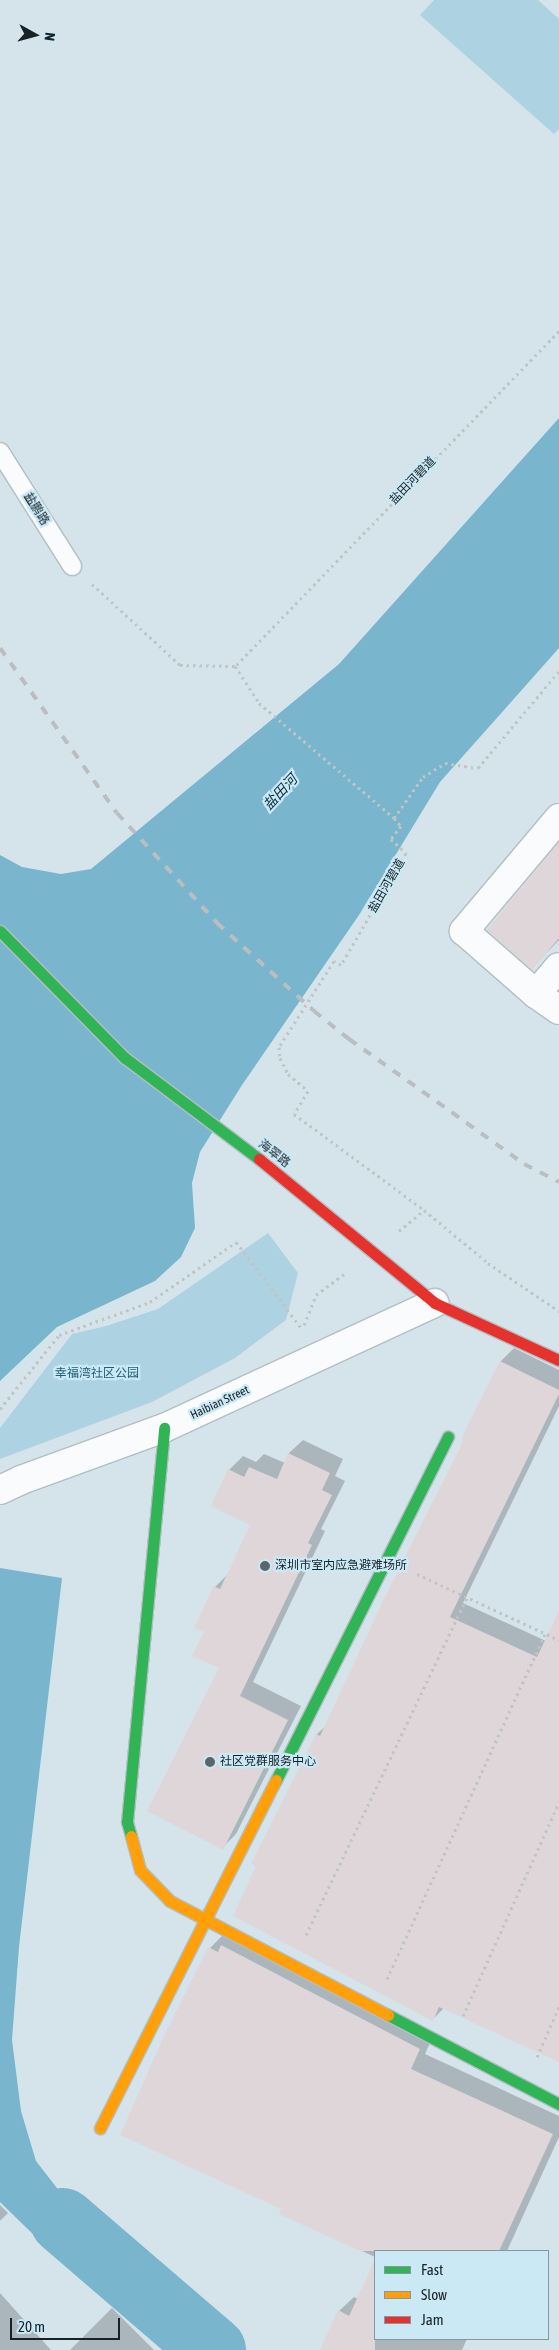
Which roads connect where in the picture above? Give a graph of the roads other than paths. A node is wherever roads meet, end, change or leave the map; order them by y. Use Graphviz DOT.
graph roads {
  1 [pos="0,452"];
  2 [pos="72,566"];
  3 [pos="559,818"];
  4 [pos="0,931"];
  5 [pos="559,967"];
  6 [pos="536,994"];
  7 [pos="559,1010"];
  8 [pos="435,1303"];
  9 [pos="559,1360"];
  10 [pos="164,1428"];
  11 [pos="448,1436"];
  12 [pos="0,1490"];
  13 [pos="206,1921"];
  14 [pos="559,2104"];
  15 [pos="100,2128"];
  1 -- 2 [label="lane, 盐鹏路"];
  3 -- 6 [label="street"];
  4 -- 8 [label="street, 海翠路"];
  5 -- 6 [label="street"];
  6 -- 7 [label="street"];
  8 -- 9 [label="street, 海翠路"];
  8 -- 10 [label="street, Haibian Street"];
  10 -- 12 [label="street, Haibian Street"];
  10 -- 13 [label="street"];
  11 -- 13 [label="street"];
  13 -- 14 [label="street"];
  13 -- 15 [label="street"];
}
